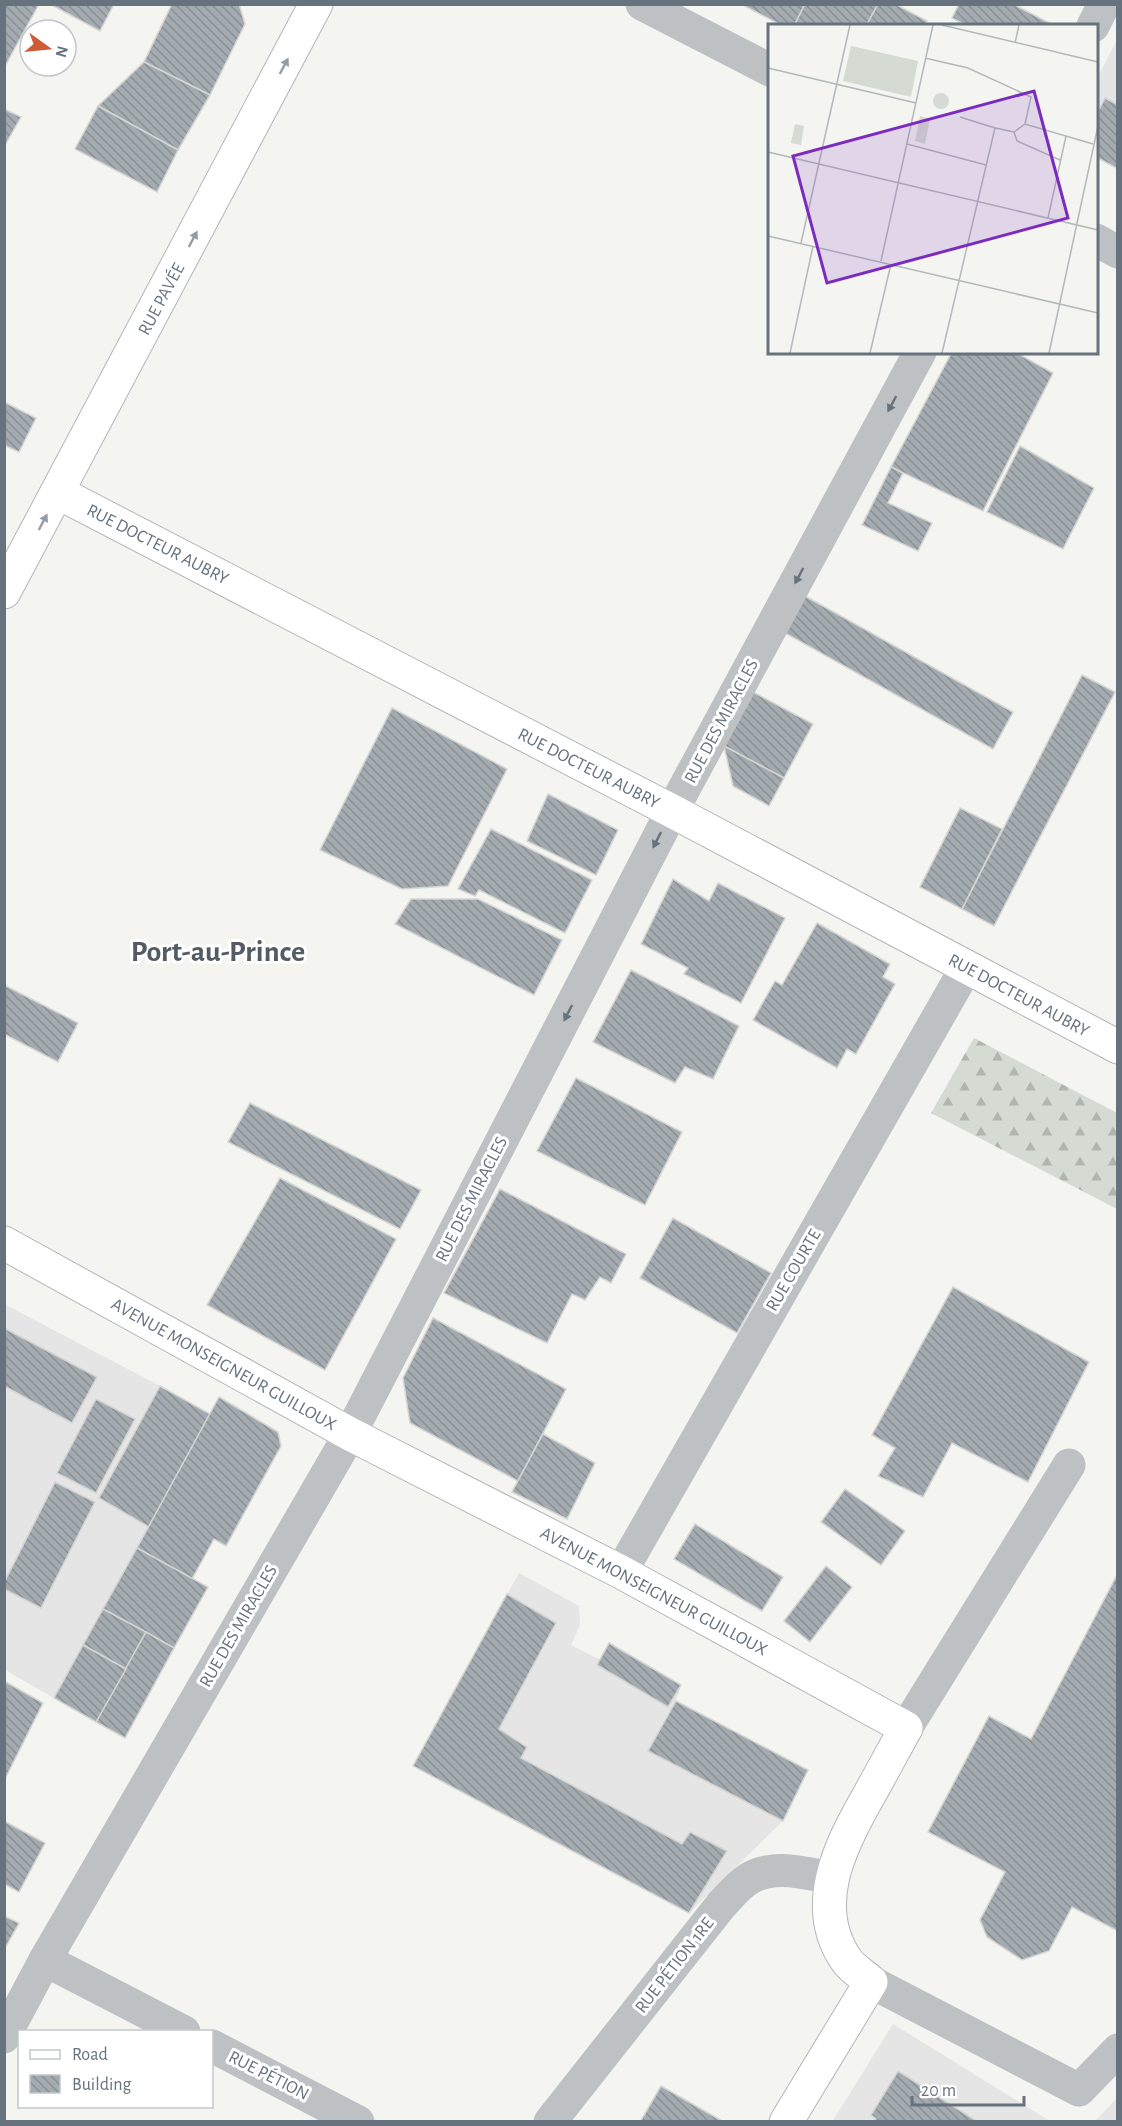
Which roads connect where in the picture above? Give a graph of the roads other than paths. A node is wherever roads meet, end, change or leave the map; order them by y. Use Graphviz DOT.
graph roads {
  1 [pos="316,4"];
  2 [pos="642,4"];
  3 [pos="1104,4"];
  4 [pos="1094,24"];
  5 [pos="768,69"];
  6 [pos="1098,241"];
  7 [pos="1118,252"];
  8 [pos="919,354"];
  9 [pos="59,493"];
  10 [pos="9,574"];
  11 [pos="672,811"];
  12 [pos="966,968"];
  13 [pos="1118,1047"];
  14 [pos="4,1243"];
  15 [pos="350,1434"];
  16 [pos="1069,1465"];
  17 [pos="621,1572"];
  18 [pos="906,1728"];
  19 [pos="832,1878"];
  20 [pos="45,1960"];
  21 [pos="871,1982"];
  22 [pos="182,2030"];
  23 [pos="4,2037"];
  24 [pos="213,2047"];
  25 [pos="1118,2050"];
  26 [pos="358,2121"];
  27 [pos="550,2121"];
  28 [pos="786,2121"];
  9 -- 1 [label="street, RUE PAVÉE, one-way"];
  2 -- 5 [label="street"];
  3 -- 4 [label="street"];
  6 -- 7 [label="street"];
  8 -- 11 [label="street, RUE DES MIRACLES, one-way"];
  10 -- 9 [label="street, RUE PAVÉE, one-way"];
  9 -- 11 [label="street, RUE DOCTEUR AUBRY"];
  11 -- 12 [label="street, RUE DOCTEUR AUBRY"];
  11 -- 15 [label="street, RUE DES MIRACLES, one-way"];
  12 -- 13 [label="street, RUE DOCTEUR AUBRY"];
  12 -- 17 [label="street, RUE COURTE"];
  14 -- 15 [label="street, AVENUE MONSEIGNEUR GUILLOUX"];
  15 -- 17 [label="street, AVENUE MONSEIGNEUR GUILLOUX"];
  15 -- 20 [label="street, RUE DES MIRACLES"];
  16 -- 18 [label="street"];
  17 -- 18 [label="street, AVENUE MONSEIGNEUR GUILLOUX"];
  18 -- 19 [label="street"];
  19 -- 21 [label="street"];
  19 -- 27 [label="street, RUE PÉTION 1RE"];
  20 -- 22 [label="street"];
  20 -- 23 [label="street, RUE DES MIRACLES"];
  21 -- 25 [label="street"];
  21 -- 28 [label="street"];
  24 -- 26 [label="street, RUE PÉTION"];
}
